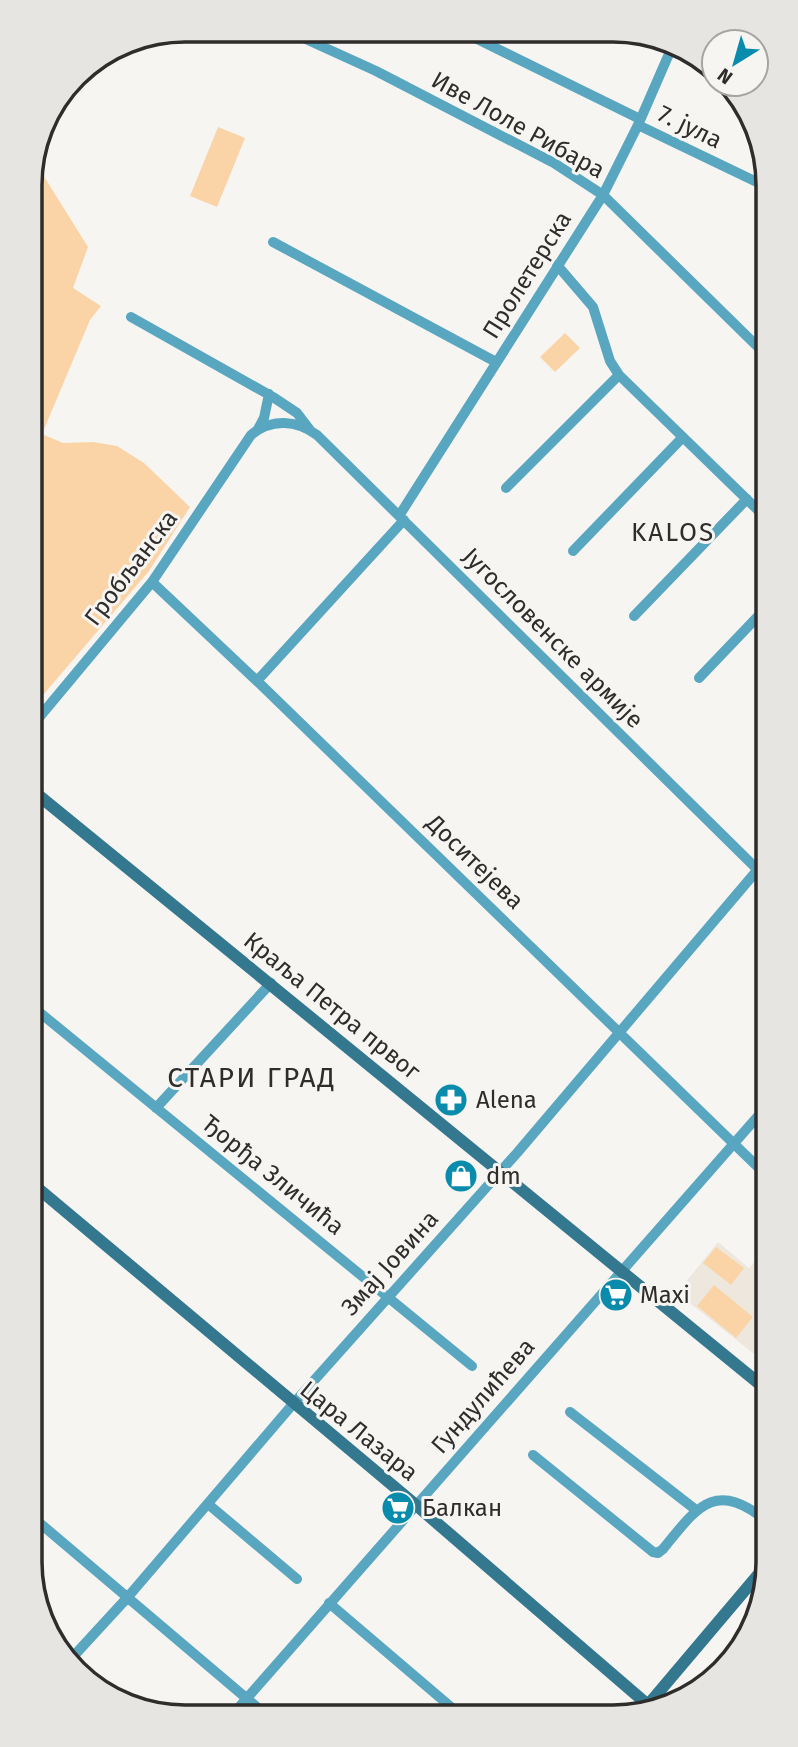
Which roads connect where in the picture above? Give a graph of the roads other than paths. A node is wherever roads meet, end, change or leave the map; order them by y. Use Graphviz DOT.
graph roads {
  1 [pos="312,42"];
  2 [pos="483,42"];
  3 [pos="669,54"];
  4 [pos="639,122"];
  5 [pos="756,181"];
  6 [pos="603,195"];
  7 [pos="273,242"];
  8 [pos="556,265"];
  9 [pos="131,317"];
  10 [pos="756,345"];
  11 [pos="496,362"];
  12 [pos="619,374"];
  13 [pos="269,394"];
  14 [pos="257,430"];
  15 [pos="310,430"];
  16 [pos="683,437"];
  17 [pos="506,488"];
  18 [pos="747,499"];
  19 [pos="756,508"];
  20 [pos="402,518"];
  21 [pos="573,551"];
  22 [pos="152,582"];
  23 [pos="634,616"];
  24 [pos="756,619"];
  25 [pos="699,678"];
  26 [pos="257,681"];
  27 [pos="42,714"];
  28 [pos="42,798"];
  29 [pos="756,867"];
  30 [pos="756,880"];
  31 [pos="271,983"];
  32 [pos="42,1014"];
  33 [pos="621,1032"];
  34 [pos="156,1108"];
  35 [pos="756,1118"];
  36 [pos="734,1143"];
  37 [pos="756,1165"];
  38 [pos="501,1171"];
  39 [pos="42,1192"];
  40 [pos="621,1270"];
  41 [pos="389,1296"];
  42 [pos="472,1366"];
  43 [pos="756,1381"];
  44 [pos="293,1404"];
  45 [pos="570,1412"];
  46 [pos="533,1455"];
  47 [pos="208,1504"];
  48 [pos="416,1505"];
  49 [pos="696,1510"];
  50 [pos="756,1512"];
  51 [pos="42,1526"];
  52 [pos="297,1579"];
  53 [pos="755,1579"];
  54 [pos="127,1598"];
  55 [pos="329,1603"];
  56 [pos="76,1654"];
  57 [pos="658,1697"];
  58 [pos="247,1699"];
  59 [pos="639,1702"];
  60 [pos="241,1705"];
  61 [pos="254,1705"];
  62 [pos="449,1705"];
  1 -- 6 [label="street, Иве Лоле Рибара"];
  2 -- 4 [label="street, 7. јула"];
  3 -- 4 [label="street, Пролетерска"];
  4 -- 5 [label="street, 7. јула"];
  4 -- 6 [label="street, Пролетерска"];
  6 -- 8 [label="street, Пролетерска"];
  6 -- 10 [label="street, Иве Лоле Рибара"];
  7 -- 11 [label="street"];
  8 -- 11 [label="street, Пролетерска"];
  8 -- 12 [label="street"];
  9 -- 13 [label="street, Југословенске армије"];
  11 -- 20 [label="street, Пролетерска"];
  12 -- 16 [label="street"];
  12 -- 17 [label="street"];
  13 -- 14 [label="street"];
  13 -- 15 [label="street, Југословенске армије"];
  14 -- 15 [label="street"];
  14 -- 22 [label="street, Гробљанска"];
  15 -- 20 [label="street, Југословенске армије"];
  16 -- 18 [label="street"];
  16 -- 21 [label="street"];
  18 -- 19 [label="street"];
  18 -- 23 [label="street"];
  20 -- 26 [label="street, Пролетерска"];
  20 -- 29 [label="street, Југословенске армије"];
  22 -- 26 [label="street, Доситејева"];
  22 -- 27 [label="street, Гробљанска"];
  24 -- 25 [label="street"];
  26 -- 33 [label="street, Доситејева"];
  28 -- 31 [label="main road, Краља Петра првог"];
  30 -- 33 [label="street, Змај Јовина"];
  31 -- 34 [label="street"];
  31 -- 38 [label="main road, Краља Петра првог"];
  32 -- 34 [label="street, Ђорђа Зличића"];
  33 -- 36 [label="street, Доситејева"];
  33 -- 38 [label="street, Змај Јовина"];
  34 -- 41 [label="street, Ђорђа Зличића"];
  35 -- 36 [label="street, Гундулићева"];
  36 -- 37 [label="street, Доситејева"];
  36 -- 40 [label="street, Гундулићева"];
  38 -- 40 [label="main road, Краља Петра првог"];
  38 -- 41 [label="street, Змај Јовина"];
  39 -- 44 [label="main road, Цара Лазара"];
  40 -- 43 [label="main road, Краља Петра првог"];
  40 -- 48 [label="street, Гундулићева"];
  41 -- 42 [label="street, Ђорђа Зличића"];
  41 -- 44 [label="street, Змај Јовина"];
  44 -- 47 [label="street, Змај Јовина"];
  44 -- 48 [label="main road, Цара Лазара"];
  45 -- 49 [label="street"];
  46 -- 49 [label="street"];
  47 -- 52 [label="street"];
  47 -- 54 [label="street, Змај Јовина"];
  48 -- 55 [label="street, Гундулићева"];
  48 -- 59 [label="main road, Цара Лазара"];
  49 -- 50 [label="street"];
  51 -- 54 [label="street"];
  53 -- 57 [label="main road"];
  54 -- 56 [label="street, Змај Јовина"];
  54 -- 58 [label="street"];
  55 -- 58 [label="street, Гундулићева"];
  55 -- 62 [label="street"];
  58 -- 60 [label="street, Гундулићева"];
  58 -- 61 [label="street"];
}
